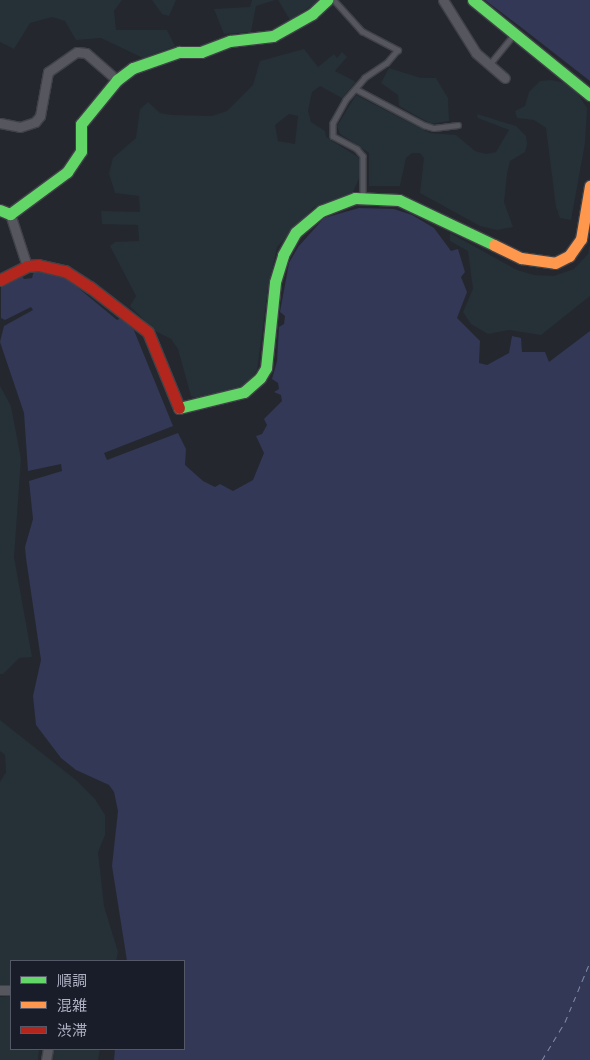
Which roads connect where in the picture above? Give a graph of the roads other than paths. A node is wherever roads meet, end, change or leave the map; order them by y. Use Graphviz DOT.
graph roads {
  1 [pos="327,0"];
  2 [pos="334,0"];
  3 [pos="444,0"];
  4 [pos="473,0"];
  5 [pos="515,33"];
  6 [pos="489,65"];
  7 [pos="505,78"];
  8 [pos="117,80"];
  9 [pos="356,89"];
  10 [pos="590,95"];
  11 [pos="0,123"];
  12 [pos="458,125"];
  13 [pos="590,186"];
  14 [pos="363,197"];
  15 [pos="5,212"];
  16 [pos="27,266"];
  17 [pos="0,280"];
  1 -- 8 [label="street"];
  2 -- 9 [label="lane"];
  3 -- 6 [label="street"];
  4 -- 5 [label="street"];
  5 -- 6 [label="lane"];
  5 -- 10 [label="street"];
  6 -- 7 [label="street"];
  8 -- 11 [label="street"];
  8 -- 15 [label="street"];
  9 -- 12 [label="lane"];
  9 -- 14 [label="lane"];
  13 -- 14 [label="street"];
  14 -- 16 [label="street"];
  15 -- 16 [label="street"];
  16 -- 17 [label="street"];
}
